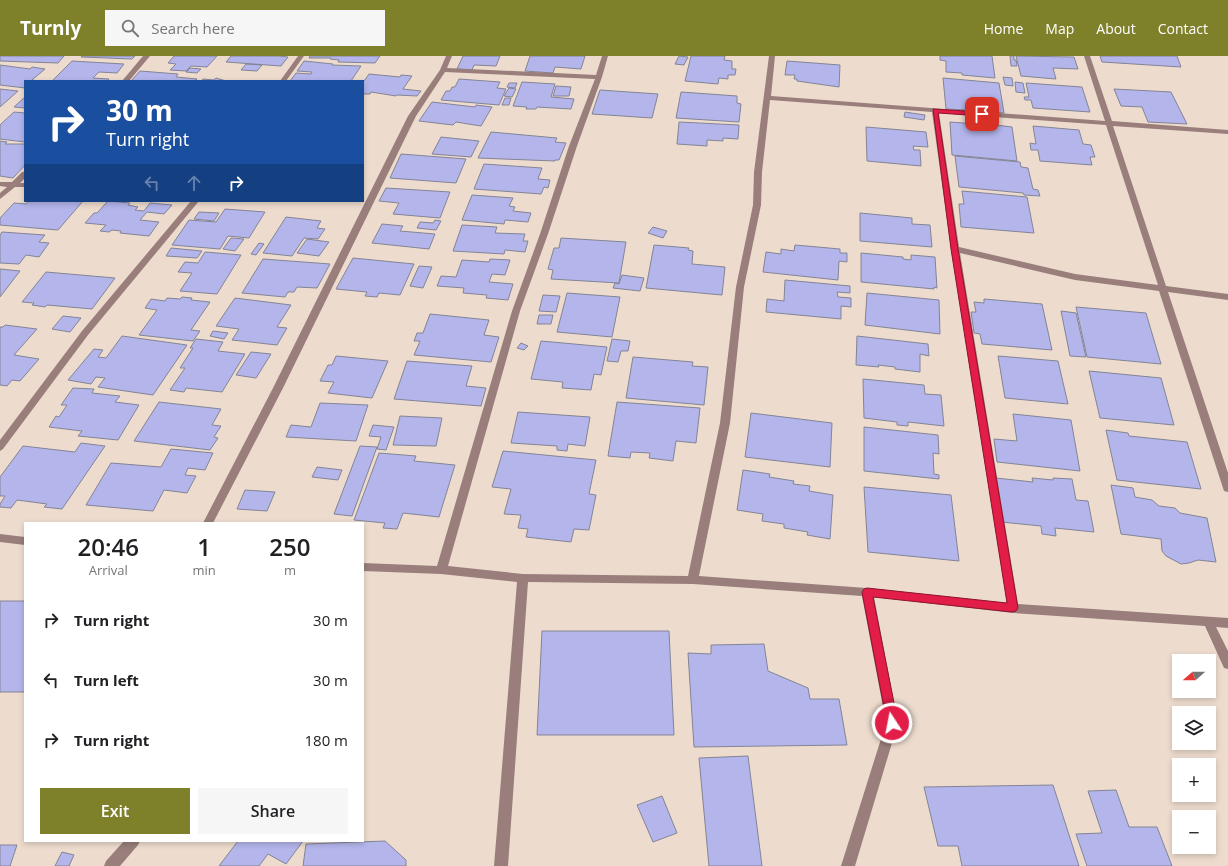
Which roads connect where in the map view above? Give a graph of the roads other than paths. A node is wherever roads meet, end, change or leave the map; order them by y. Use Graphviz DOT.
graph roads {
  1 [pos="147,56"];
  2 [pos="301,56"];
  3 [pos="449,56"];
  4 [pos="605,56"];
  5 [pos="772,56"];
  6 [pos="1087,56"];
  7 [pos="444,70"];
  8 [pos="599,77"];
  9 [pos="126,80"];
  10 [pos="284,80"];
  11 [pos="767,98"];
  12 [pos="935,110"];
  13 [pos="1109,123"];
  14 [pos="1228,132"];
  15 [pos="24,175"];
  16 [pos="0,184"];
  17 [pos="13,184"];
  18 [pos="24,185"];
  19 [pos="0,197"];
  20 [pos="194,202"];
  21 [pos="955,249"];
  22 [pos="1163,289"];
  23 [pos="1228,297"];
  24 [pos="0,447"];
  25 [pos="1228,488"];
  26 [pos="209,522"];
  27 [pos="0,538"];
  28 [pos="24,541"];
  29 [pos="364,567"];
  30 [pos="441,570"];
  31 [pos="523,578"];
  32 [pos="694,580"];
  33 [pos="867,592"];
  34 [pos="1012,608"];
  35 [pos="1208,621"];
  36 [pos="1228,622"];
  37 [pos="1228,664"];
  38 [pos="132,842"];
  39 [pos="111,866"];
  40 [pos="502,866"];
  41 [pos="848,866"];
  1 -- 9 [label="street"];
  2 -- 10 [label="street"];
  3 -- 7 [label="street"];
  4 -- 8 [label="street"];
  5 -- 11 [label="street"];
  6 -- 13 [label="street"];
  7 -- 8 [label="street"];
  7 -- 26 [label="street"];
  8 -- 30 [label="street"];
  11 -- 12 [label="street"];
  11 -- 32 [label="street"];
  12 -- 13 [label="street"];
  12 -- 21 [label="street"];
  13 -- 14 [label="street"];
  13 -- 22 [label="street"];
  15 -- 17 [label="street"];
  16 -- 17 [label="street"];
  17 -- 18 [label="street"];
  17 -- 19 [label="street"];
  20 -- 24 [label="street"];
  21 -- 22 [label="street"];
  21 -- 34 [label="street"];
  22 -- 23 [label="street"];
  22 -- 25 [label="street"];
  27 -- 28 [label="street"];
  29 -- 30 [label="street"];
  30 -- 31 [label="street"];
  31 -- 32 [label="street"];
  31 -- 40 [label="street"];
  32 -- 33 [label="street"];
  33 -- 34 [label="street"];
  33 -- 41 [label="street"];
  34 -- 35 [label="street"];
  35 -- 36 [label="street"];
  35 -- 37 [label="street"];
  38 -- 39 [label="street"];
}
